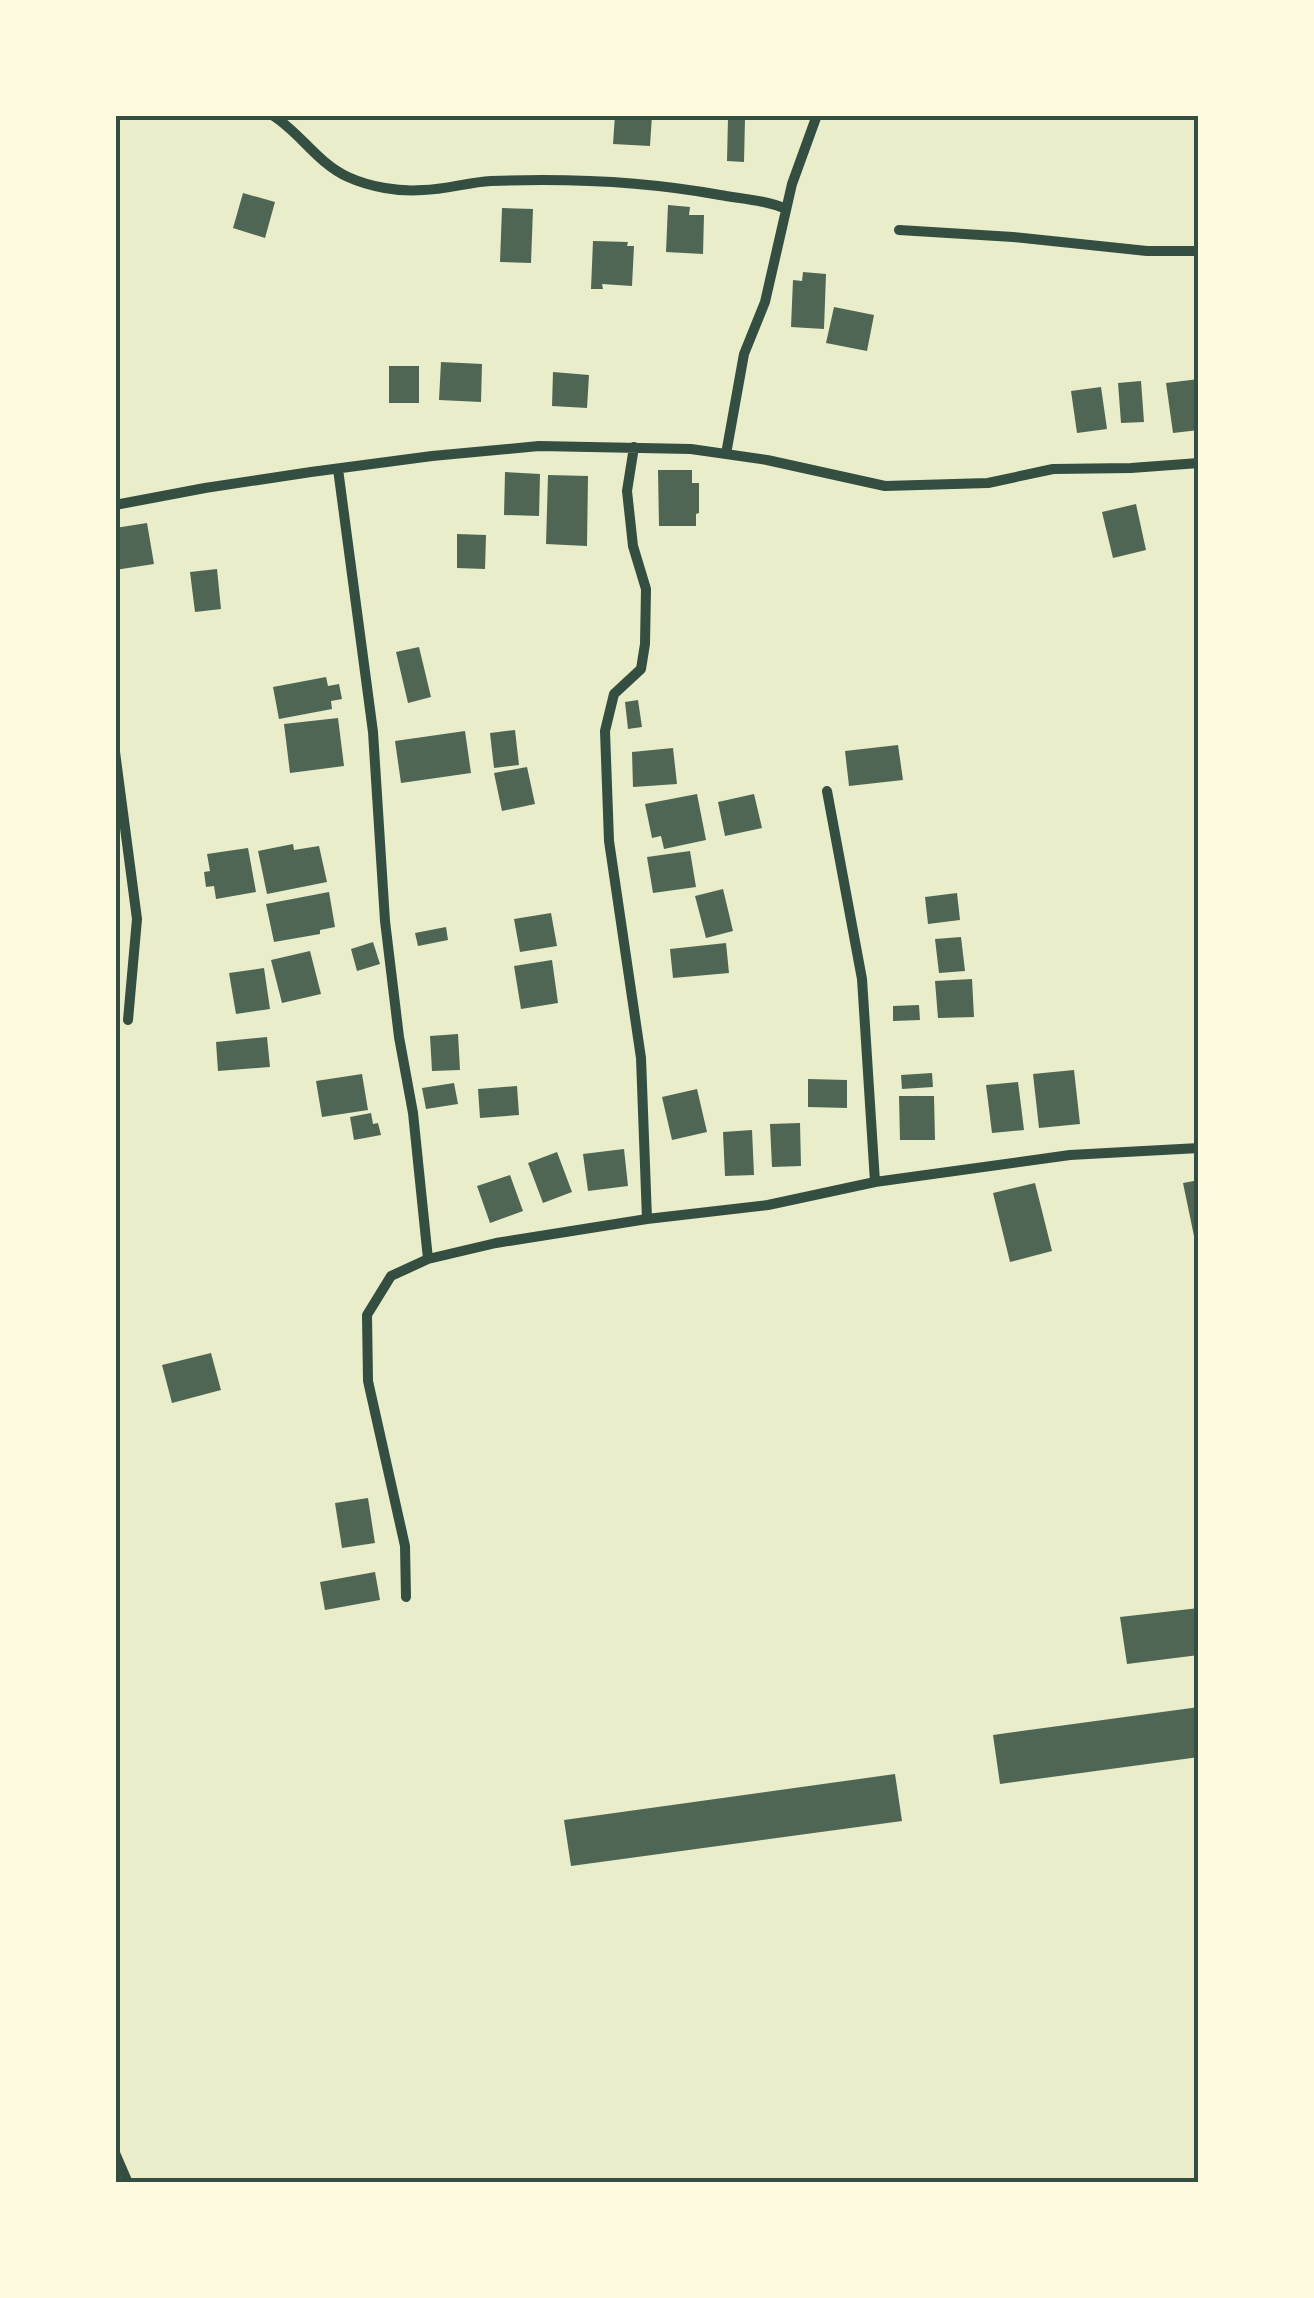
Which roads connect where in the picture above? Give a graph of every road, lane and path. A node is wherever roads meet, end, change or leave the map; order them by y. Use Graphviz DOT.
graph roads {
  1 [pos="272,115"];
  2 [pos="817,115"];
  3 [pos="786,209"];
  4 [pos="898,230"];
  5 [pos="1199,250"];
  6 [pos="634,447"];
  7 [pos="726,454"];
  8 [pos="1199,464"];
  9 [pos="338,469"];
  10 [pos="115,504"];
  11 [pos="115,752"];
  12 [pos="826,791"];
  13 [pos="128,1020"];
  14 [pos="1199,1148"];
  15 [pos="874,1182"];
  16 [pos="647,1219"];
  17 [pos="428,1259"];
  18 [pos="406,1598"];
  19 [pos="115,2153"];
  20 [pos="128,2183"];
  1 -- 3 [label="street"];
  2 -- 3 [label="street"];
  3 -- 7 [label="street"];
  4 -- 5 [label="street"];
  6 -- 7 [label="street"];
  6 -- 9 [label="street"];
  6 -- 16 [label="street"];
  7 -- 8 [label="street"];
  9 -- 10 [label="street"];
  9 -- 17 [label="street"];
  11 -- 13 [label="street"];
  12 -- 15 [label="street"];
  14 -- 15 [label="street"];
  15 -- 16 [label="street"];
  16 -- 17 [label="street"];
  17 -- 18 [label="street"];
  19 -- 20 [label="street"];
}
